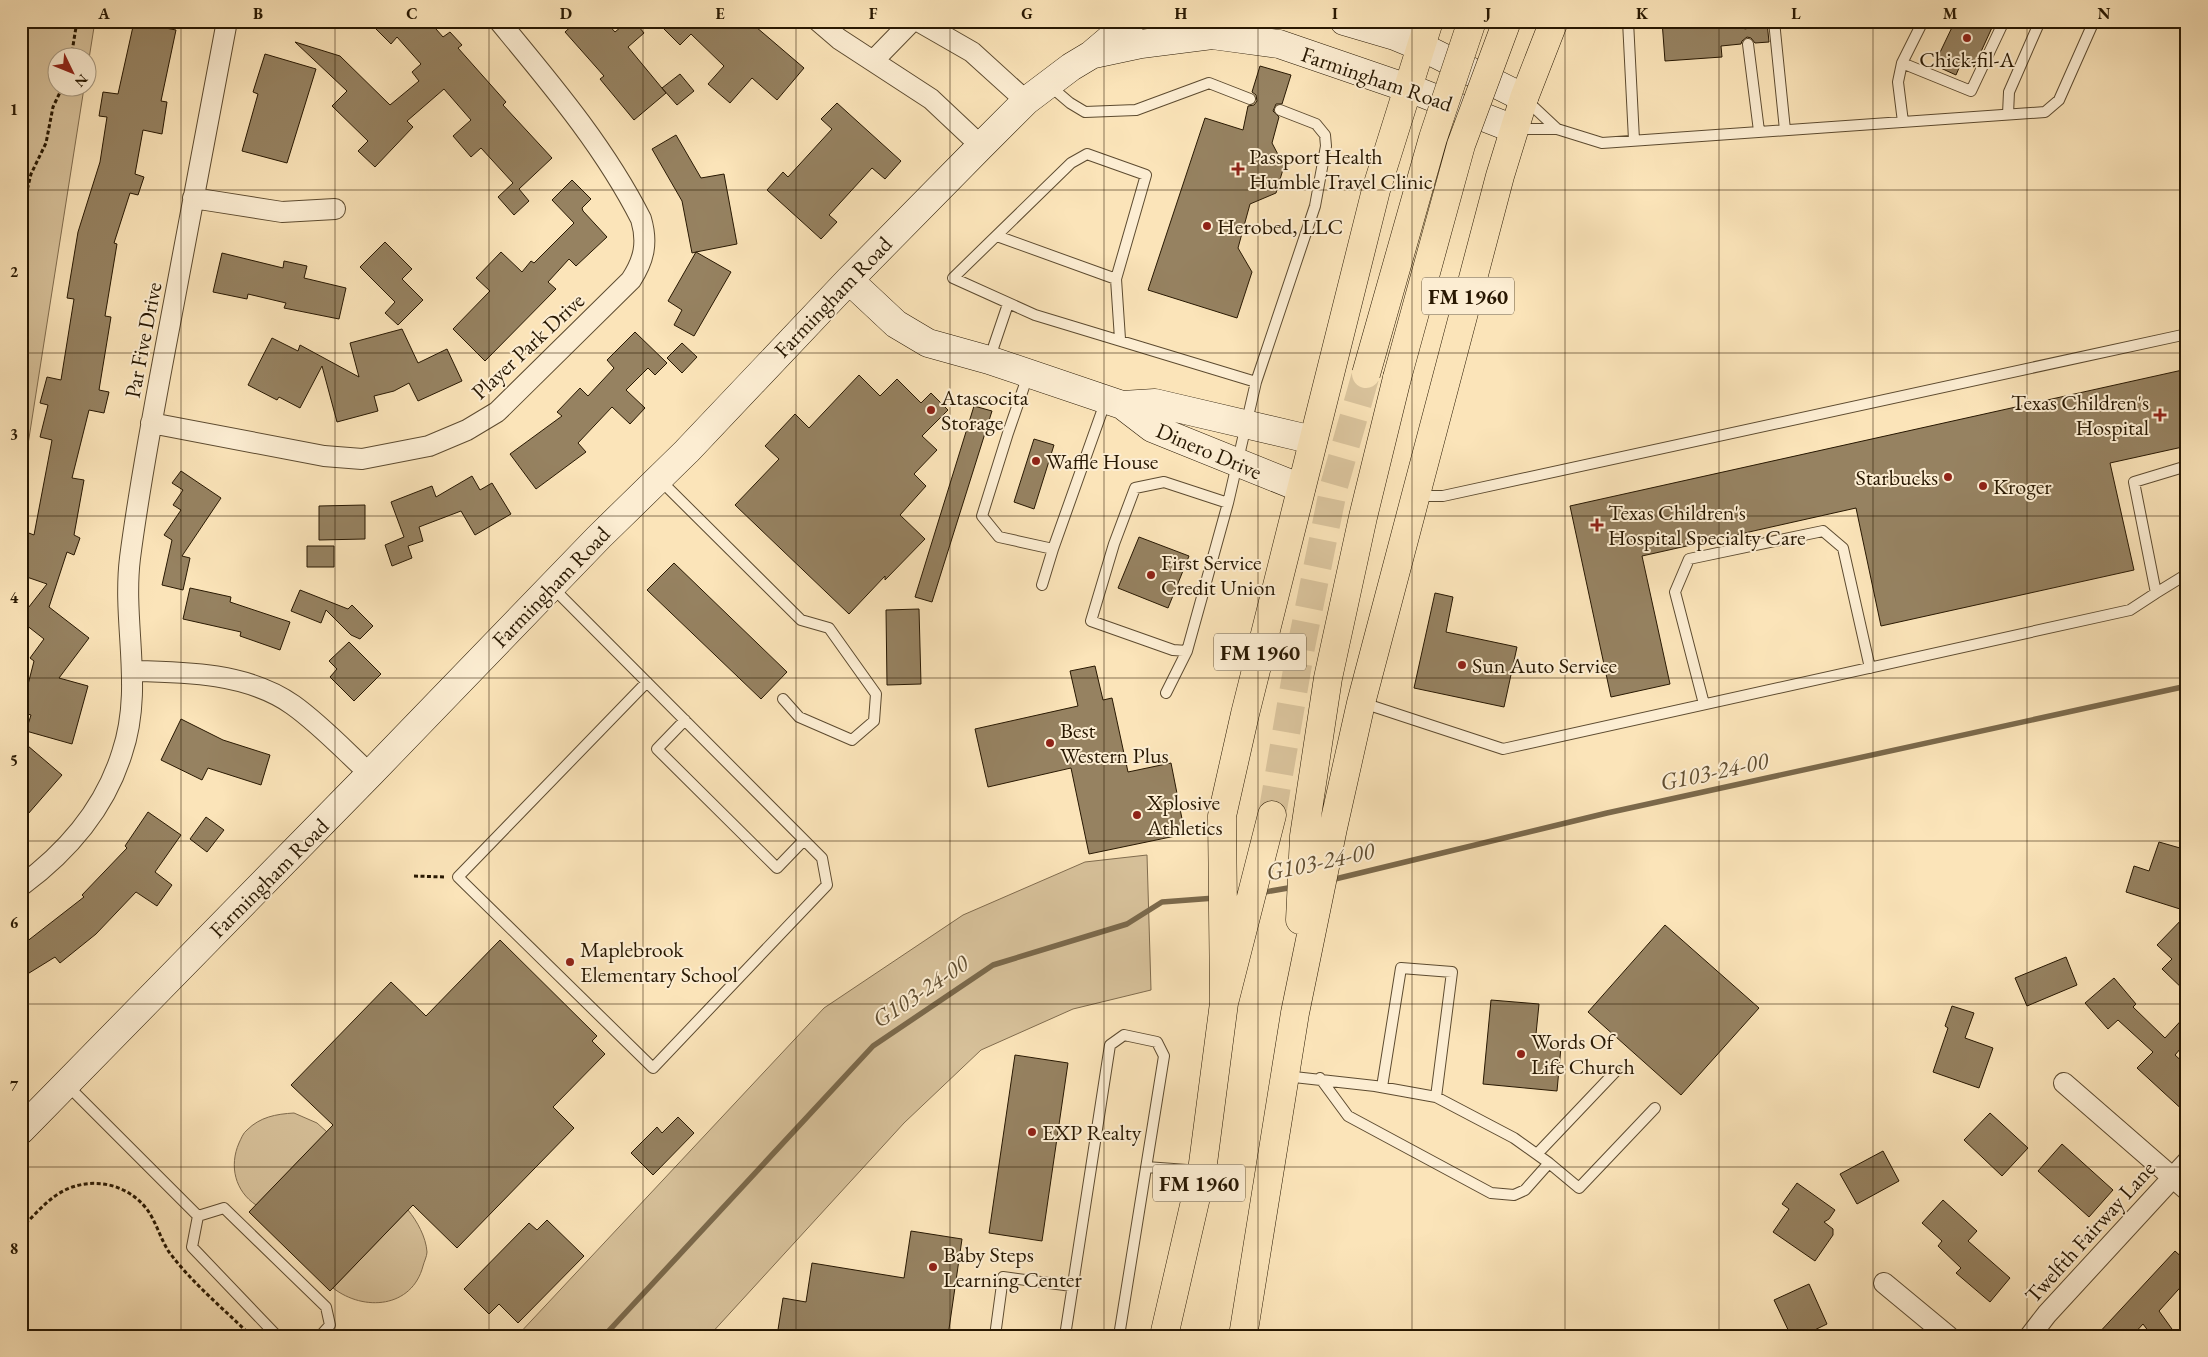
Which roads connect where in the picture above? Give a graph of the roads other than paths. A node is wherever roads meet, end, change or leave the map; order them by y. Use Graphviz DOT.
graph roads {
  1 [pos="227,21"];
  2 [pos="499,21"];
  3 [pos="818,21"];
  4 [pos="912,21"];
  5 [pos="918,21"];
  6 [pos="1185,21"];
  7 [pos="1344,21"];
  8 [pos="1429,21"];
  9 [pos="1472,21"];
  10 [pos="1506,21"];
  11 [pos="1554,21"];
  12 [pos="1628,21"];
  13 [pos="1774,21"];
  14 [pos="1923,21"];
  15 [pos="2004,21"];
  16 [pos="2040,21"];
  17 [pos="2094,21"];
  18 [pos="1136,33"];
  19 [pos="1748,44"];
  20 [pos="1421,47"];
  21 [pos="873,61"];
  22 [pos="1902,62"];
  23 [pos="1048,84"];
  24 [pos="1408,88"];
  25 [pos="1524,98"];
  26 [pos="1250,99"];
  27 [pos="1026,101"];
  28 [pos="1280,110"];
  29 [pos="2008,114"];
  30 [pos="1903,122"];
  31 [pos="1514,129"];
  32 [pos="1557,129"];
  33 [pos="1785,130"];
  34 [pos="1758,131"];
  35 [pos="1634,140"];
  36 [pos="981,146"];
  37 [pos="193,198"];
  38 [pos="335,208"];
  39 [pos="998,236"];
  40 [pos="1116,279"];
  41 [pos="849,280"];
  42 [pos="1008,304"];
  43 [pos="2187,334"];
  44 [pos="1120,339"];
  45 [pos="989,360"];
  46 [pos="1029,373"];
  47 [pos="1366,374"];
  48 [pos="1256,382"];
  49 [pos="1114,402"];
  50 [pos="151,423"];
  51 [pos="1246,424"];
  52 [pos="1313,440"];
  53 [pos="1237,463"];
  54 [pos="2187,466"];
  55 [pos="658,479"];
  56 [pos="1301,488"];
  57 [pos="1415,496"];
  58 [pos="1228,503"];
  59 [pos="1054,548"];
  60 [pos="2187,574"];
  61 [pos="1042,585"];
  62 [pos="551,586"];
  63 [pos="2156,592"];
  64 [pos="1187,651"];
  65 [pos="1870,668"];
  66 [pos="133,671"];
  67 [pos="648,682"];
  68 [pos="1166,693"];
  69 [pos="783,699"];
  70 [pos="1361,703"];
  71 [pos="1704,704"];
  72 [pos="685,720"];
  73 [pos="370,774"];
  74 [pos="1272,815"];
  75 [pos="804,840"];
  76 [pos="21,886"];
  77 [pos="1222,1015"];
  78 [pos="1293,1025"];
  79 [pos="1615,1072"];
  80 [pos="1285,1076"];
  81 [pos="1320,1078"];
  82 [pos="2064,1083"];
  83 [pos="66,1084"];
  84 [pos="1382,1087"];
  85 [pos="1436,1097"];
  86 [pos="1655,1108"];
  87 [pos="21,1130"];
  88 [pos="1538,1153"];
  89 [pos="1549,1162"];
  90 [pos="2187,1162"];
  91 [pos="1146,1167"];
  92 [pos="1202,1172"];
  93 [pos="2180,1183"];
  94 [pos="198,1216"];
  95 [pos="1884,1283"];
  96 [pos="1072,1286"];
  97 [pos="278,1336"];
  98 [pos="320,1336"];
  99 [pos="995,1336"];
  100 [pos="1065,1336"];
  101 [pos="1118,1336"];
  102 [pos="1164,1336"];
  103 [pos="1243,1336"];
  104 [pos="1948,1336"];
  105 [pos="2030,1336"];
  1 -- 37 [label="street, Par Five Drive"];
  2 -- 50 [label="street, Player Park Drive"];
  3 -- 21 [label="street"];
  4 -- 21 [label="street"];
  5 -- 27 [label="street"];
  6 -- 18 [label="street"];
  7 -- 20 [label="street, Farmingham Road"];
  8 -- 20 [label="main road, FM 1960 / FM 1960"];
  9 -- 47 [label="main road, FM 1960, bridge"];
  10 -- 78 [label="main road, FM 1960, bridge"];
  11 -- 25 [label="main road, FM 1960 / FM 1960"];
  12 -- 35 [label="lane"];
  13 -- 33 [label="lane"];
  14 -- 22 [label="lane"];
  15 -- 22 [label="lane"];
  16 -- 29 [label="lane"];
  17 -- 29 [label="lane"];
  18 -- 23 [label="street, Farmingham Road"];
  18 -- 24 [label="street, Farmingham Road"];
  19 -- 34 [label="lane"];
  20 -- 24 [label="main road, FM 1960 / FM 1960"];
  20 -- 25 [label="street, Farmingham Road"];
  21 -- 36 [label="street"];
  22 -- 30 [label="lane"];
  23 -- 26 [label="lane"];
  23 -- 27 [label="street, Farmingham Road"];
  24 -- 31 [label="street, Farmingham Road"];
  24 -- 52 [label="main road, FM 1960 / FM 1960"];
  25 -- 31 [label="main road, FM 1960 / FM 1960"];
  25 -- 32 [label="lane"];
  27 -- 36 [label="street, Farmingham Road"];
  28 -- 48 [label="lane"];
  29 -- 30 [label="lane"];
  30 -- 33 [label="lane"];
  31 -- 32 [label="lane"];
  31 -- 57 [label="main road, FM 1960 / FM 1960"];
  32 -- 35 [label="lane"];
  33 -- 34 [label="lane"];
  34 -- 35 [label="lane"];
  36 -- 41 [label="street, Farmingham Road"];
  37 -- 38 [label="street"];
  37 -- 50 [label="street, Par Five Drive"];
  39 -- 40 [label="lane"];
  39 -- 40 [label="lane"];
  39 -- 42 [label="lane"];
  40 -- 44 [label="lane"];
  41 -- 45 [label="street, Dinero Drive"];
  41 -- 55 [label="street, Farmingham Road"];
  42 -- 44 [label="lane"];
  42 -- 45 [label="lane"];
  43 -- 57 [label="lane"];
  44 -- 48 [label="lane"];
  45 -- 46 [label="street, Dinero Drive"];
  46 -- 49 [label="street, Dinero Drive"];
  46 -- 59 [label="lane"];
  48 -- 51 [label="lane"];
  49 -- 51 [label="street, Dinero Drive"];
  49 -- 53 [label="street, Dinero Drive"];
  49 -- 59 [label="lane"];
  50 -- 66 [label="street, Par Five Drive"];
  51 -- 52 [label="street, Dinero Drive"];
  51 -- 53 [label="lane"];
  52 -- 56 [label="main road, FM 1960 / FM 1960"];
  53 -- 56 [label="street, Dinero Drive"];
  53 -- 58 [label="lane"];
  54 -- 63 [label="lane"];
  55 -- 62 [label="street, Farmingham Road"];
  55 -- 69 [label="lane"];
  56 -- 77 [label="main road, FM 1960 / FM 1960"];
  57 -- 70 [label="main road, FM 1960 / FM 1960"];
  58 -- 64 [label="lane"];
  58 -- 64 [label="lane"];
  59 -- 61 [label="lane"];
  60 -- 63 [label="lane"];
  62 -- 67 [label="lane"];
  62 -- 73 [label="street, Farmingham Road"];
  63 -- 65 [label="lane"];
  64 -- 68 [label="lane"];
  65 -- 71 [label="lane"];
  65 -- 71 [label="lane"];
  66 -- 73 [label="street"];
  66 -- 76 [label="street, Par Five Drive"];
  67 -- 72 [label="lane"];
  67 -- 75 [label="lane"];
  70 -- 71 [label="lane"];
  70 -- 78 [label="main road, FM 1960 / FM 1960"];
  72 -- 75 [label="lane"];
  72 -- 75 [label="lane"];
  73 -- 83 [label="street, Farmingham Road"];
  74 -- 77 [label="main road, FM 1960"];
  77 -- 92 [label="main road, FM 1960 / FM 1960"];
  78 -- 80 [label="main road, FM 1960 / FM 1960"];
  79 -- 88 [label="lane"];
  80 -- 81 [label="lane"];
  80 -- 103 [label="main road, FM 1960 / FM 1960"];
  81 -- 84 [label="lane"];
  81 -- 89 [label="lane"];
  82 -- 93 [label="street"];
  83 -- 87 [label="street, Farmingham Road"];
  83 -- 94 [label="lane"];
  84 -- 85 [label="lane"];
  84 -- 85 [label="lane"];
  85 -- 88 [label="lane"];
  86 -- 89 [label="lane"];
  88 -- 89 [label="lane"];
  90 -- 93 [label="street, Twelfth Fairway Lane"];
  91 -- 92 [label="lane"];
  91 -- 96 [label="lane"];
  91 -- 101 [label="lane"];
  92 -- 102 [label="main road, FM 1960 / FM 1960"];
  93 -- 105 [label="street, Twelfth Fairway Lane"];
  94 -- 97 [label="lane"];
  94 -- 98 [label="lane"];
  95 -- 104 [label="street"];
  96 -- 99 [label="lane"];
  96 -- 100 [label="lane"];
}
